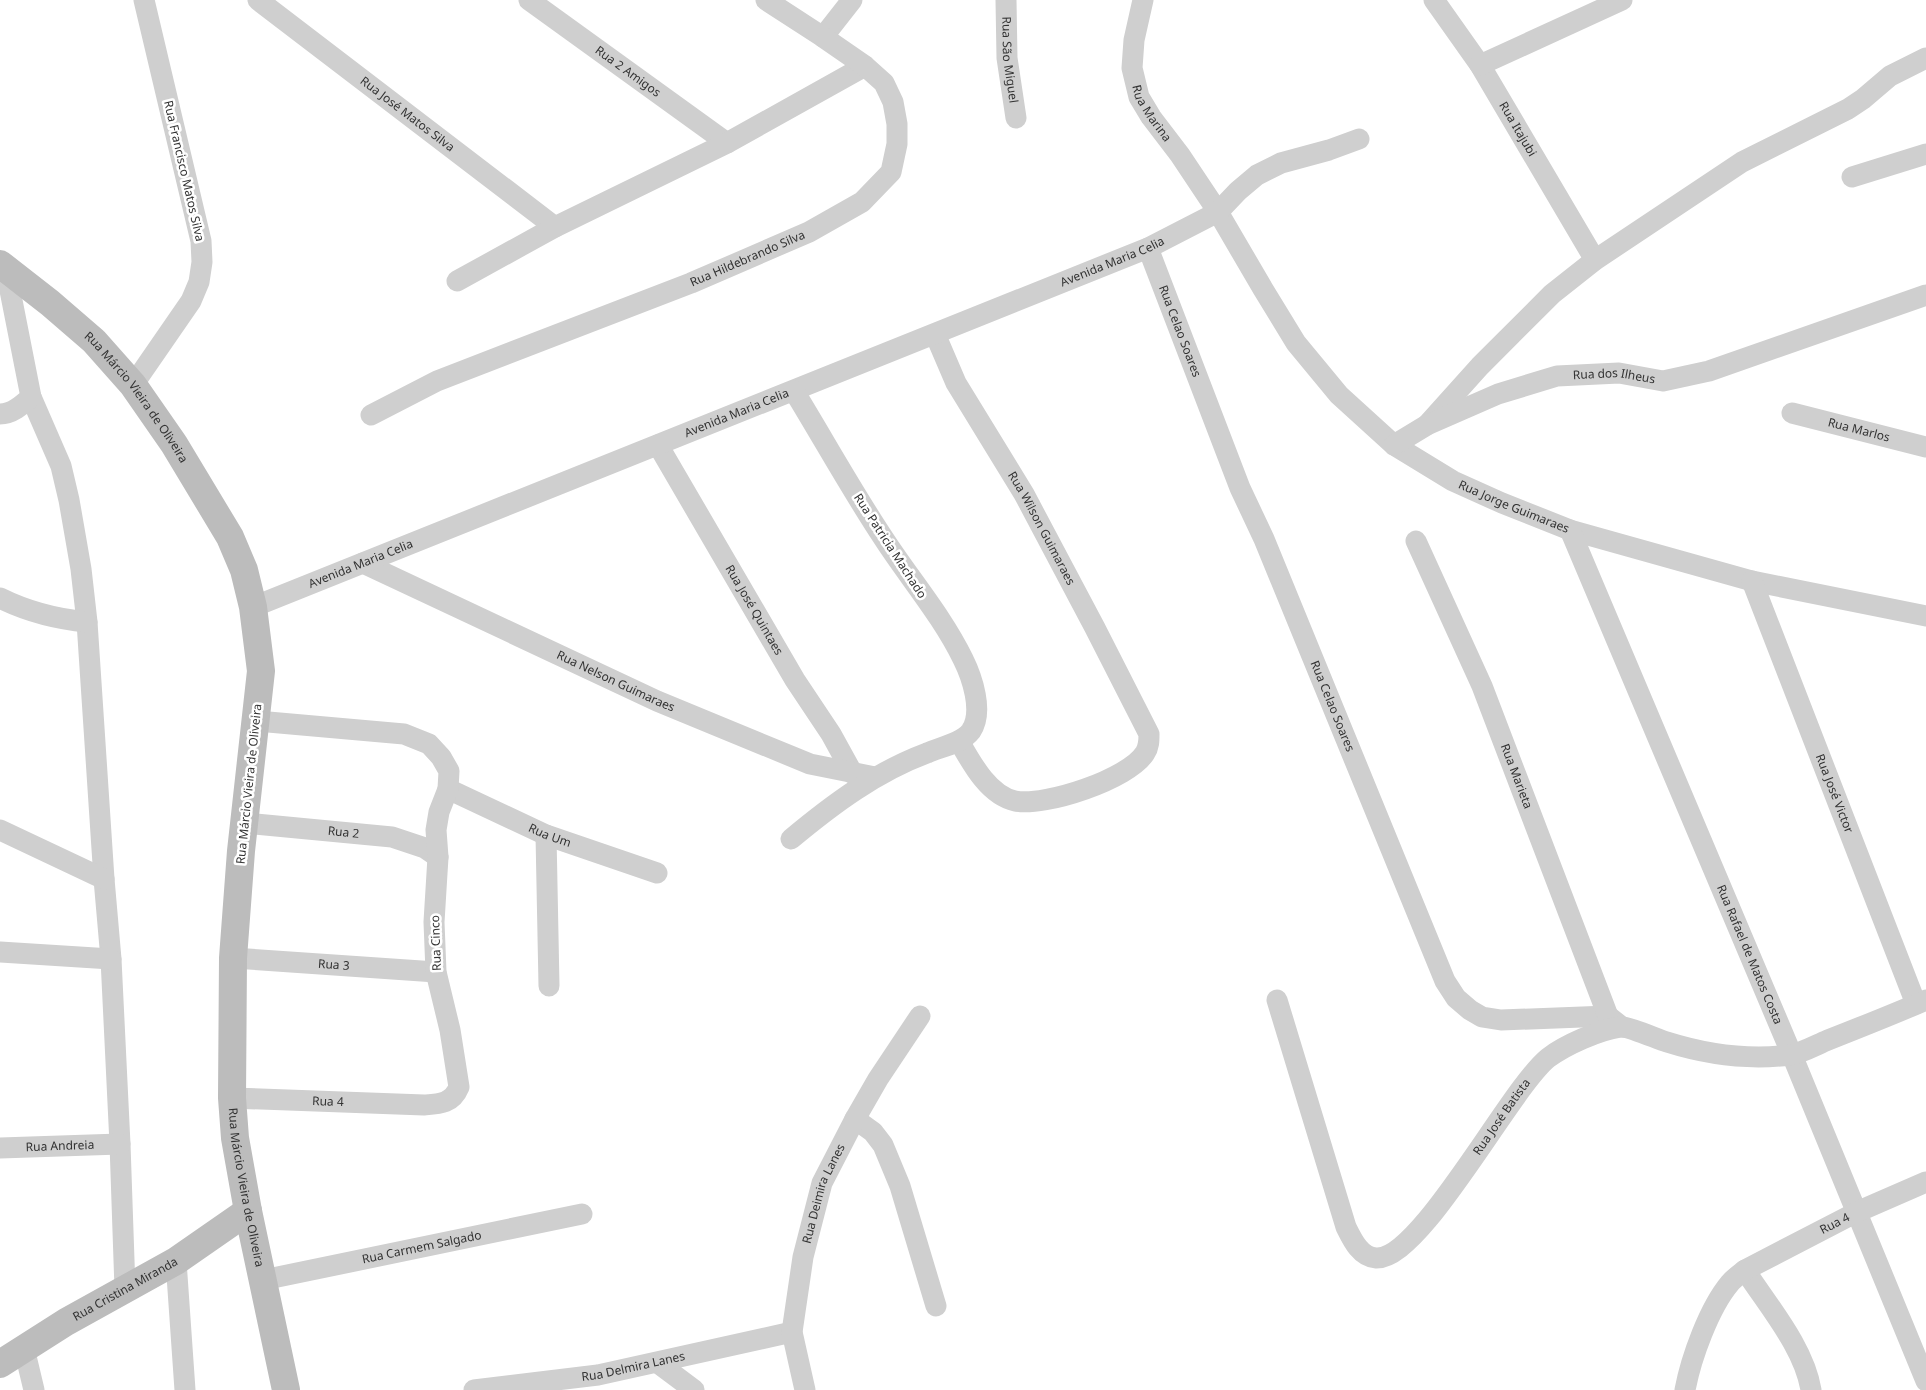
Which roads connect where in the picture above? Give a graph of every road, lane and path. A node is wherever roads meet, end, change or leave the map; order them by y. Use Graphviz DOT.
graph roads {
  1 [pos="144,0"];
  2 [pos="258,0"];
  3 [pos="529,0"];
  4 [pos="766,0"];
  5 [pos="852,0"];
  6 [pos="1006,0"];
  7 [pos="1143,0"];
  8 [pos="1434,0"];
  9 [pos="1622,0"];
  10 [pos="823,37"];
  11 [pos="1926,58"];
  12 [pos="1480,65"];
  13 [pos="865,66"];
  14 [pos="1016,118"];
  15 [pos="1359,139"];
  16 [pos="727,143"];
  17 [pos="1926,154"];
  18 [pos="1852,177"];
  19 [pos="1218,212"];
  20 [pos="555,226"];
  21 [pos="1148,248"];
  22 [pos="1595,260"];
  23 [pos="3,267"];
  24 [pos="457,281"];
  25 [pos="1925,295"];
  26 [pos="935,334"];
  27 [pos="133,385"];
  28 [pos="794,391"];
  29 [pos="31,397"];
  30 [pos="1792,413"];
  31 [pos="0,414"];
  32 [pos="371,415"];
  33 [pos="1426,425"];
  34 [pos="658,445"];
  35 [pos="1394,445"];
  36 [pos="1926,447"];
  37 [pos="1570,530"];
  38 [pos="1416,542"];
  39 [pos="363,562"];
  40 [pos="1752,581"];
  41 [pos="0,598"];
  42 [pos="253,607"];
  43 [pos="1926,616"];
  44 [pos="87,622"];
  45 [pos="257,722"];
  46 [pos="959,741"];
  47 [pos="853,774"];
  48 [pos="875,777"];
  49 [pos="448,789"];
  50 [pos="245,822"];
  51 [pos="0,830"];
  52 [pos="546,835"];
  53 [pos="791,839"];
  54 [pos="438,857"];
  55 [pos="657,873"];
  56 [pos="104,879"];
  57 [pos="0,952"];
  58 [pos="233,958"];
  59 [pos="111,959"];
  60 [pos="436,972"];
  61 [pos="549,986"];
  62 [pos="1277,1000"];
  63 [pos="1921,1002"];
  64 [pos="920,1016"];
  65 [pos="1615,1021"];
  66 [pos="1792,1055"];
  67 [pos="232,1098"];
  68 [pos="424,1105"];
  69 [pos="855,1119"];
  70 [pos="120,1144"];
  71 [pos="0,1148"];
  72 [pos="1926,1182"];
  73 [pos="248,1211"];
  74 [pos="1856,1212"];
  75 [pos="582,1214"];
  76 [pos="176,1261"];
  77 [pos="1744,1270"];
  78 [pos="263,1280"];
  79 [pos="125,1289"];
  80 [pos="936,1306"];
  81 [pos="792,1332"];
  82 [pos="24,1348"];
  83 [pos="658,1363"];
  84 [pos="0,1364"];
  85 [pos="1926,1381"];
  86 [pos="34,1390"];
  87 [pos="186,1390"];
  88 [pos="286,1390"];
  89 [pos="474,1390"];
  90 [pos="694,1390"];
  91 [pos="805,1390"];
  92 [pos="1684,1390"];
  93 [pos="1811,1390"];
  1 -- 27 [label="street, Rua Francisco Matos Silva"];
  2 -- 20 [label="street, Rua José Matos Silva"];
  3 -- 16 [label="street, Rua 2 Amigos"];
  4 -- 10 [label="street, Rua Hildebrando Silva"];
  5 -- 10 [label="street"];
  6 -- 14 [label="street, Rua São Miguel"];
  7 -- 19 [label="street, Rua Marina"];
  8 -- 12 [label="street, Rua Itajubi"];
  9 -- 12 [label="street"];
  10 -- 13 [label="street, Rua Hildebrando Silva"];
  11 -- 22 [label="street"];
  12 -- 22 [label="street, Rua Itajubi"];
  13 -- 16 [label="street"];
  13 -- 32 [label="street, Rua Hildebrando Silva"];
  15 -- 19 [label="street, Avenida Maria Celia"];
  16 -- 20 [label="street"];
  17 -- 18 [label="street"];
  19 -- 21 [label="street, Avenida Maria Celia"];
  19 -- 35 [label="street, Rua Jorge Guimaraes"];
  20 -- 24 [label="street"];
  21 -- 26 [label="street, Avenida Maria Celia"];
  21 -- 65 [label="street, Rua Celao Soares"];
  22 -- 33 [label="street"];
  23 -- 27 [label="main road, Rua Márcio Vieira de Oliveira"];
  23 -- 29 [label="street"];
  25 -- 33 [label="street, Rua dos Ilheus"];
  26 -- 28 [label="street, Avenida Maria Celia"];
  26 -- 46 [label="street, Rua Wilson Guimaraes"];
  27 -- 42 [label="main road, Rua Márcio Vieira de Oliveira"];
  28 -- 34 [label="street, Avenida Maria Celia"];
  28 -- 46 [label="street, Rua Patricia Machado"];
  29 -- 31 [label="street"];
  29 -- 44 [label="street"];
  30 -- 36 [label="street, Rua Marlos"];
  33 -- 35 [label="street, Rua dos Ilheus"];
  34 -- 39 [label="street, Avenida Maria Celia"];
  34 -- 47 [label="street, Rua José Quintaes"];
  35 -- 37 [label="street, Rua Jorge Guimaraes"];
  37 -- 40 [label="street, Rua Jorge Guimaraes"];
  37 -- 66 [label="street, Rua Rafael de Matos Costa"];
  38 -- 65 [label="street, Rua Marieta"];
  39 -- 42 [label="street, Avenida Maria Celia"];
  39 -- 47 [label="street, Rua Nelson Guimaraes"];
  40 -- 43 [label="street, Rua Jorge Guimaraes"];
  40 -- 63 [label="street, Rua José Victor"];
  41 -- 44 [label="street"];
  42 -- 45 [label="main road, Rua Márcio Vieira de Oliveira"];
  44 -- 56 [label="street"];
  45 -- 49 [label="street, Rua Cinco"];
  45 -- 50 [label="main road, Rua Márcio Vieira de Oliveira"];
  46 -- 48 [label="street"];
  47 -- 48 [label="street, Rua Nelson Guimaraes"];
  48 -- 53 [label="street"];
  49 -- 52 [label="street, Rua Um"];
  49 -- 54 [label="street, Rua Cinco"];
  50 -- 54 [label="street, Rua 2"];
  50 -- 58 [label="main road, Rua Márcio Vieira de Oliveira"];
  51 -- 56 [label="street"];
  52 -- 55 [label="street, Rua Um"];
  52 -- 61 [label="street"];
  54 -- 60 [label="street, Rua Cinco"];
  56 -- 59 [label="street"];
  57 -- 59 [label="street"];
  58 -- 60 [label="street, Rua 3"];
  58 -- 67 [label="main road, Rua Márcio Vieira de Oliveira"];
  59 -- 70 [label="street"];
  60 -- 68 [label="street, Rua Cinco"];
  62 -- 65 [label="street, Rua José Batista"];
  63 -- 66 [label="street"];
  64 -- 69 [label="street, Rua Deimira Lanes"];
  65 -- 66 [label="street"];
  66 -- 74 [label="street, Rua Rafael de Matos Costa"];
  67 -- 68 [label="street, Rua 4"];
  67 -- 73 [label="main road, Rua Márcio Vieira de Oliveira"];
  69 -- 80 [label="street"];
  69 -- 81 [label="street, Rua Deimira Lanes"];
  70 -- 71 [label="street, Rua Andreia"];
  70 -- 79 [label="street"];
  72 -- 74 [label="street, Rua 4"];
  73 -- 76 [label="main road, Rua Cristina Miranda"];
  73 -- 78 [label="main road, Rua Márcio Vieira de Oliveira"];
  74 -- 77 [label="street, Rua 4"];
  74 -- 85 [label="street, Rua Rafael de Matos Costa"];
  75 -- 78 [label="street, Rua Carmem Salgado"];
  76 -- 79 [label="main road, Rua Cristina Miranda"];
  76 -- 87 [label="street"];
  77 -- 92 [label="street, Rua 4"];
  77 -- 93 [label="street"];
  78 -- 88 [label="main road, Rua Márcio Vieira de Oliveira"];
  79 -- 82 [label="main road, Rua Cristina Miranda"];
  81 -- 83 [label="street, Rua Delmira Lanes"];
  81 -- 91 [label="street, Rua Deimira Lanes"];
  82 -- 84 [label="main road, Rua Cristina Miranda"];
  82 -- 86 [label="street"];
  83 -- 89 [label="street, Rua Delmira Lanes"];
  83 -- 90 [label="street"];
}
